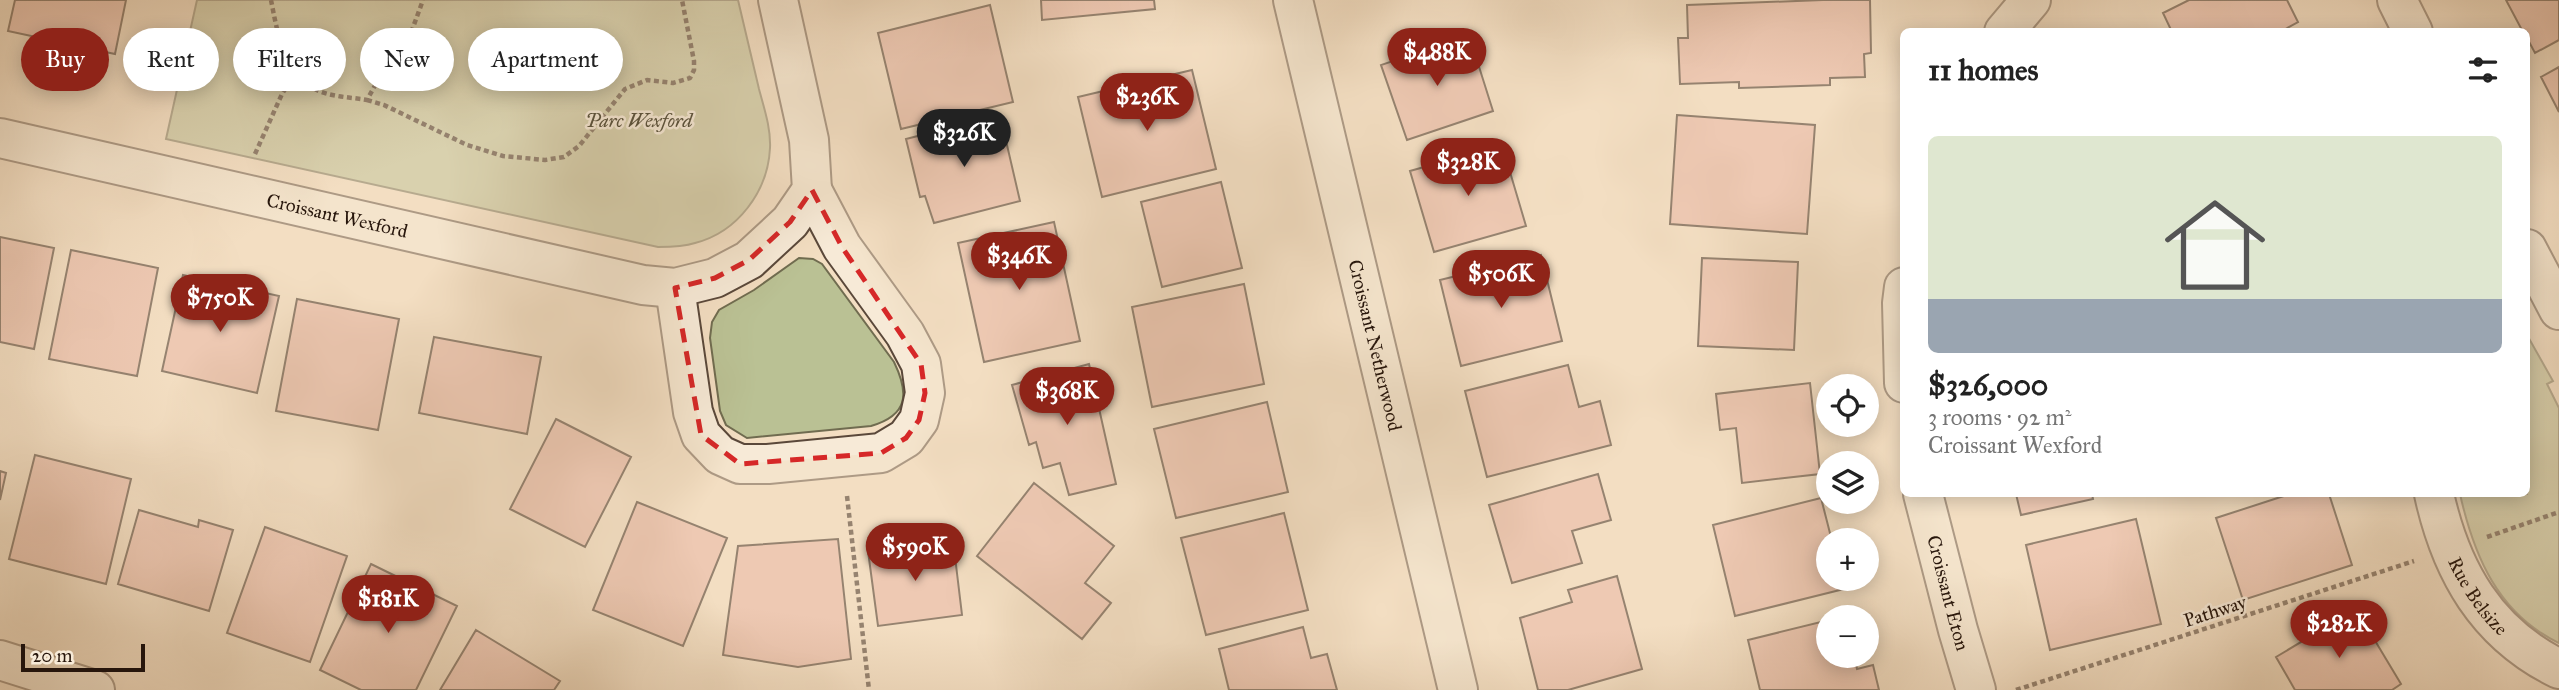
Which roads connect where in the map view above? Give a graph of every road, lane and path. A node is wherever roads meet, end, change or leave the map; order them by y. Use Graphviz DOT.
graph roads {
  1 [pos="271,0"];
  2 [pos="423,0"];
  3 [pos="682,0"];
  4 [pos="778,0"];
  5 [pos="1293,0"];
  6 [pos="2031,0"];
  7 [pos="2397,0"];
  8 [pos="277,28"];
  9 [pos="2007,28"];
  10 [pos="2411,28"];
  11 [pos="284,91"];
  12 [pos="318,91"];
  13 [pos="367,100"];
  14 [pos="0,138"];
  15 [pos="251,162"];
  16 [pos="813,191"];
  17 [pos="2530,256"];
  18 [pos="675,288"];
  19 [pos="2559,310"];
  20 [pos="846,496"];
  21 [pos="1924,497"];
  22 [pos="2435,497"];
  23 [pos="2559,512"];
  24 [pos="2485,538"];
  25 [pos="2422,558"];
  26 [pos="0,660"];
  27 [pos="2559,669"];
  28 [pos="94,690"];
  29 [pos="869,690"];
  30 [pos="1458,690"];
  31 [pos="1976,690"];
  32 [pos="2016,690"];
  1 -- 8 [label="path"];
  2 -- 13 [label="path"];
  3 -- 13 [label="path"];
  4 -- 16 [label="street"];
  5 -- 30 [label="street, Croissant Netherwood"];
  6 -- 9 [label="street"];
  7 -- 10 [label="street"];
  11 -- 15 [label="path"];
  12 -- 13 [label="path"];
  14 -- 18 [label="street, Croissant Wexford"];
  16 -- 18 [label="street, Croissant Wexford"];
  16 -- 18 [label="street"];
  17 -- 19 [label="street"];
  20 -- 29 [label="path"];
  21 -- 31 [label="street, Croissant Eton"];
  22 -- 27 [label="street, Rue Belsize"];
  23 -- 24 [label="path"];
  25 -- 32 [label="path, Pathway"];
  26 -- 28 [label="street"];
}
